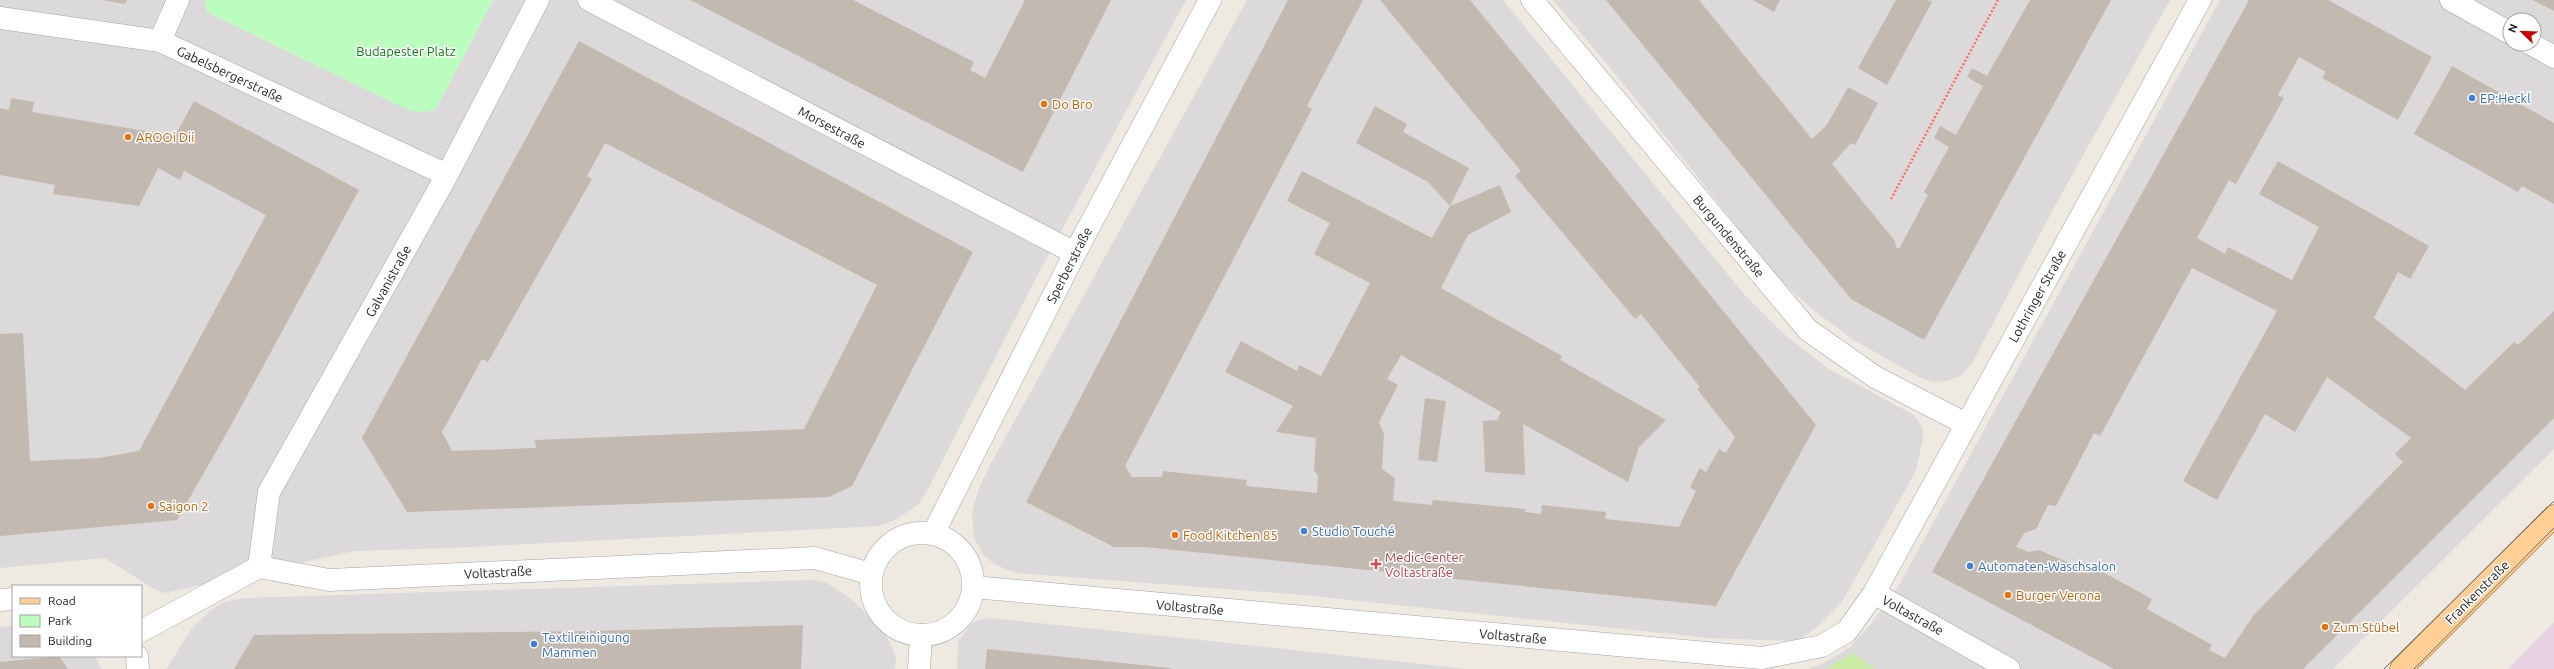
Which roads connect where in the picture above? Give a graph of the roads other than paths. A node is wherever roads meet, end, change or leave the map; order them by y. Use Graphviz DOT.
graph roads {
  1 [pos="178,0"];
  2 [pos="538,0"];
  3 [pos="589,0"];
  4 [pos="1210,0"];
  5 [pos="1532,0"];
  6 [pos="2200,0"];
  7 [pos="2451,0"];
  8 [pos="0,18"];
  9 [pos="2502,29"];
  10 [pos="160,41"];
  11 [pos="2542,50"];
  12 [pos="2554,57"];
  13 [pos="447,175"];
  14 [pos="1075,253"];
  15 [pos="1966,424"];
  16 [pos="2554,516"];
  17 [pos="933,534"];
  18 [pos="259,567"];
  19 [pos="871,574"];
  20 [pos="974,587"];
  21 [pos="1874,593"];
  22 [pos="12,599"];
  23 [pos="0,600"];
  24 [pos="142,630"];
  25 [pos="921,636"];
  26 [pos="137,657"];
  27 [pos="1763,664"];
  28 [pos="138,669"];
  29 [pos="919,669"];
  30 [pos="2009,669"];
  31 [pos="2401,669"];
  1 -- 10 [label="street"];
  2 -- 13 [label="street, Galvanistraße"];
  3 -- 14 [label="street, Morsestraße"];
  4 -- 14 [label="street, Sperberstraße"];
  5 -- 15 [label="street, Burgundenstraße"];
  6 -- 15 [label="street, Lothringer Straße"];
  7 -- 9 [label="street"];
  8 -- 10 [label="street, Gabelsbergerstraße"];
  10 -- 13 [label="street, Gabelsbergerstraße"];
  11 -- 12 [label="street"];
  13 -- 18 [label="street, Galvanistraße"];
  14 -- 17 [label="street, Sperberstraße"];
  15 -- 21 [label="street, Lothringer Straße"];
  16 -- 31 [label="main road, Frankenstraße"];
  17 -- 19 [label="street"];
  17 -- 20 [label="street"];
  18 -- 19 [label="street, Voltastraße"];
  18 -- 24 [label="street"];
  19 -- 25 [label="street"];
  20 -- 25 [label="street"];
  20 -- 27 [label="street, Voltastraße"];
  21 -- 27 [label="street, Voltastraße"];
  21 -- 30 [label="street, Voltastraße"];
  22 -- 23 [label="street"];
  25 -- 29 [label="street"];
  26 -- 28 [label="street"];
}
